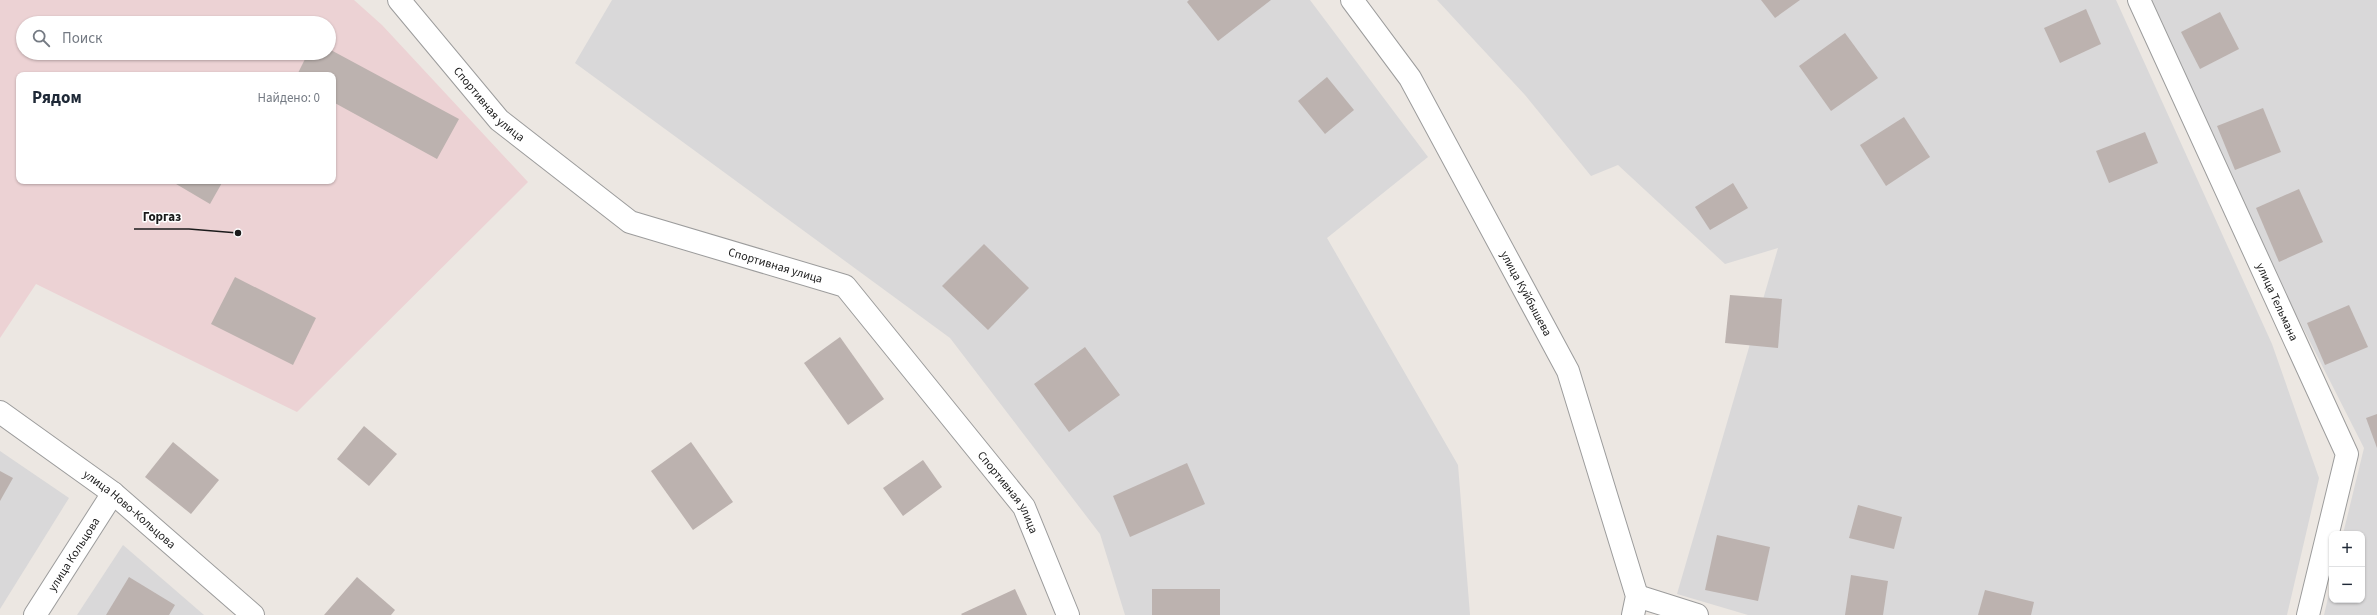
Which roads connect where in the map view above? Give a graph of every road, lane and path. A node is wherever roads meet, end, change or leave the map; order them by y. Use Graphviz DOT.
graph roads {
  1 [pos="399,0"];
  2 [pos="1352,0"];
  3 [pos="2139,0"];
  4 [pos="0,412"];
  5 [pos="113,493"];
  6 [pos="1635,606"];
  7 [pos="35,615"];
  8 [pos="253,615"];
  9 [pos="1068,615"];
  10 [pos="1697,615"];
  11 [pos="2308,615"];
  1 -- 9 [label="street, Спортивная улица"];
  2 -- 6 [label="street, улица Куйбышева"];
  3 -- 11 [label="street, улица Тельмана"];
  4 -- 5 [label="street, улица Ново-Кольцова"];
  5 -- 7 [label="street, улица Кольцова"];
  5 -- 8 [label="street, улица Ново-Кольцова"];
  6 -- 10 [label="street"];
}
